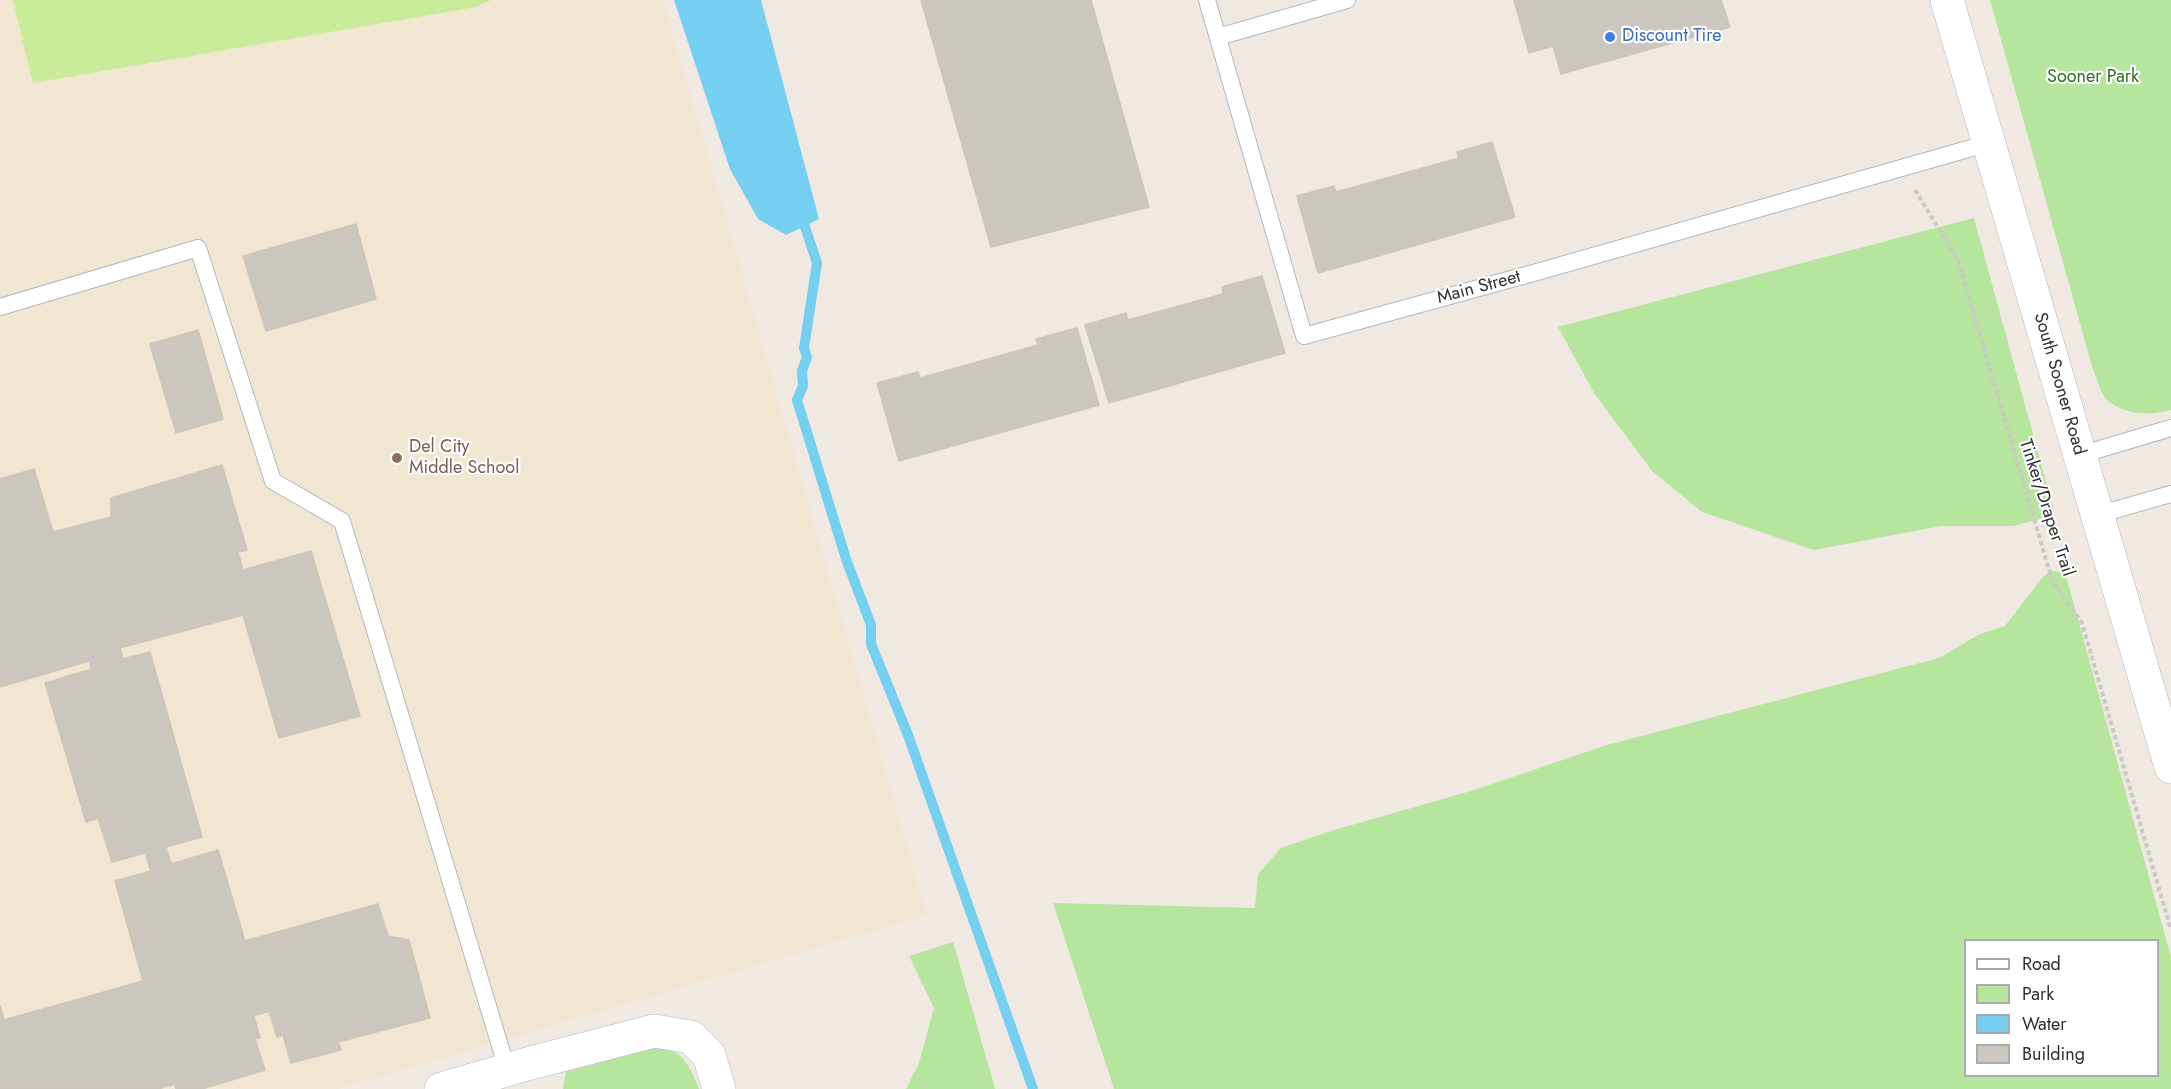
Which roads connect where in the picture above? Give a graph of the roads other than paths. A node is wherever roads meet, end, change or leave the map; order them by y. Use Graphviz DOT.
graph roads {
  1 [pos="1207,0"];
  2 [pos="1347,0"];
  3 [pos="1947,0"];
  4 [pos="1218,37"];
  5 [pos="1989,143"];
  6 [pos="0,308"];
  7 [pos="2171,429"];
  8 [pos="2080,455"];
  9 [pos="2171,494"];
  10 [pos="2097,515"];
  11 [pos="2171,767"];
  12 [pos="522,1074"];
  13 [pos="441,1089"];
  14 [pos="719,1089"];
  1 -- 4 [label="lane, Main Street"];
  2 -- 4 [label="lane"];
  3 -- 5 [label="main road, South Sooner Road"];
  4 -- 5 [label="lane, Main Street"];
  5 -- 8 [label="main road, South Sooner Road"];
  6 -- 12 [label="lane"];
  7 -- 8 [label="lane"];
  8 -- 10 [label="main road, South Sooner Road"];
  9 -- 10 [label="lane"];
  10 -- 11 [label="main road, South Sooner Road"];
  12 -- 13 [label="main road"];
  12 -- 14 [label="main road"];
}
